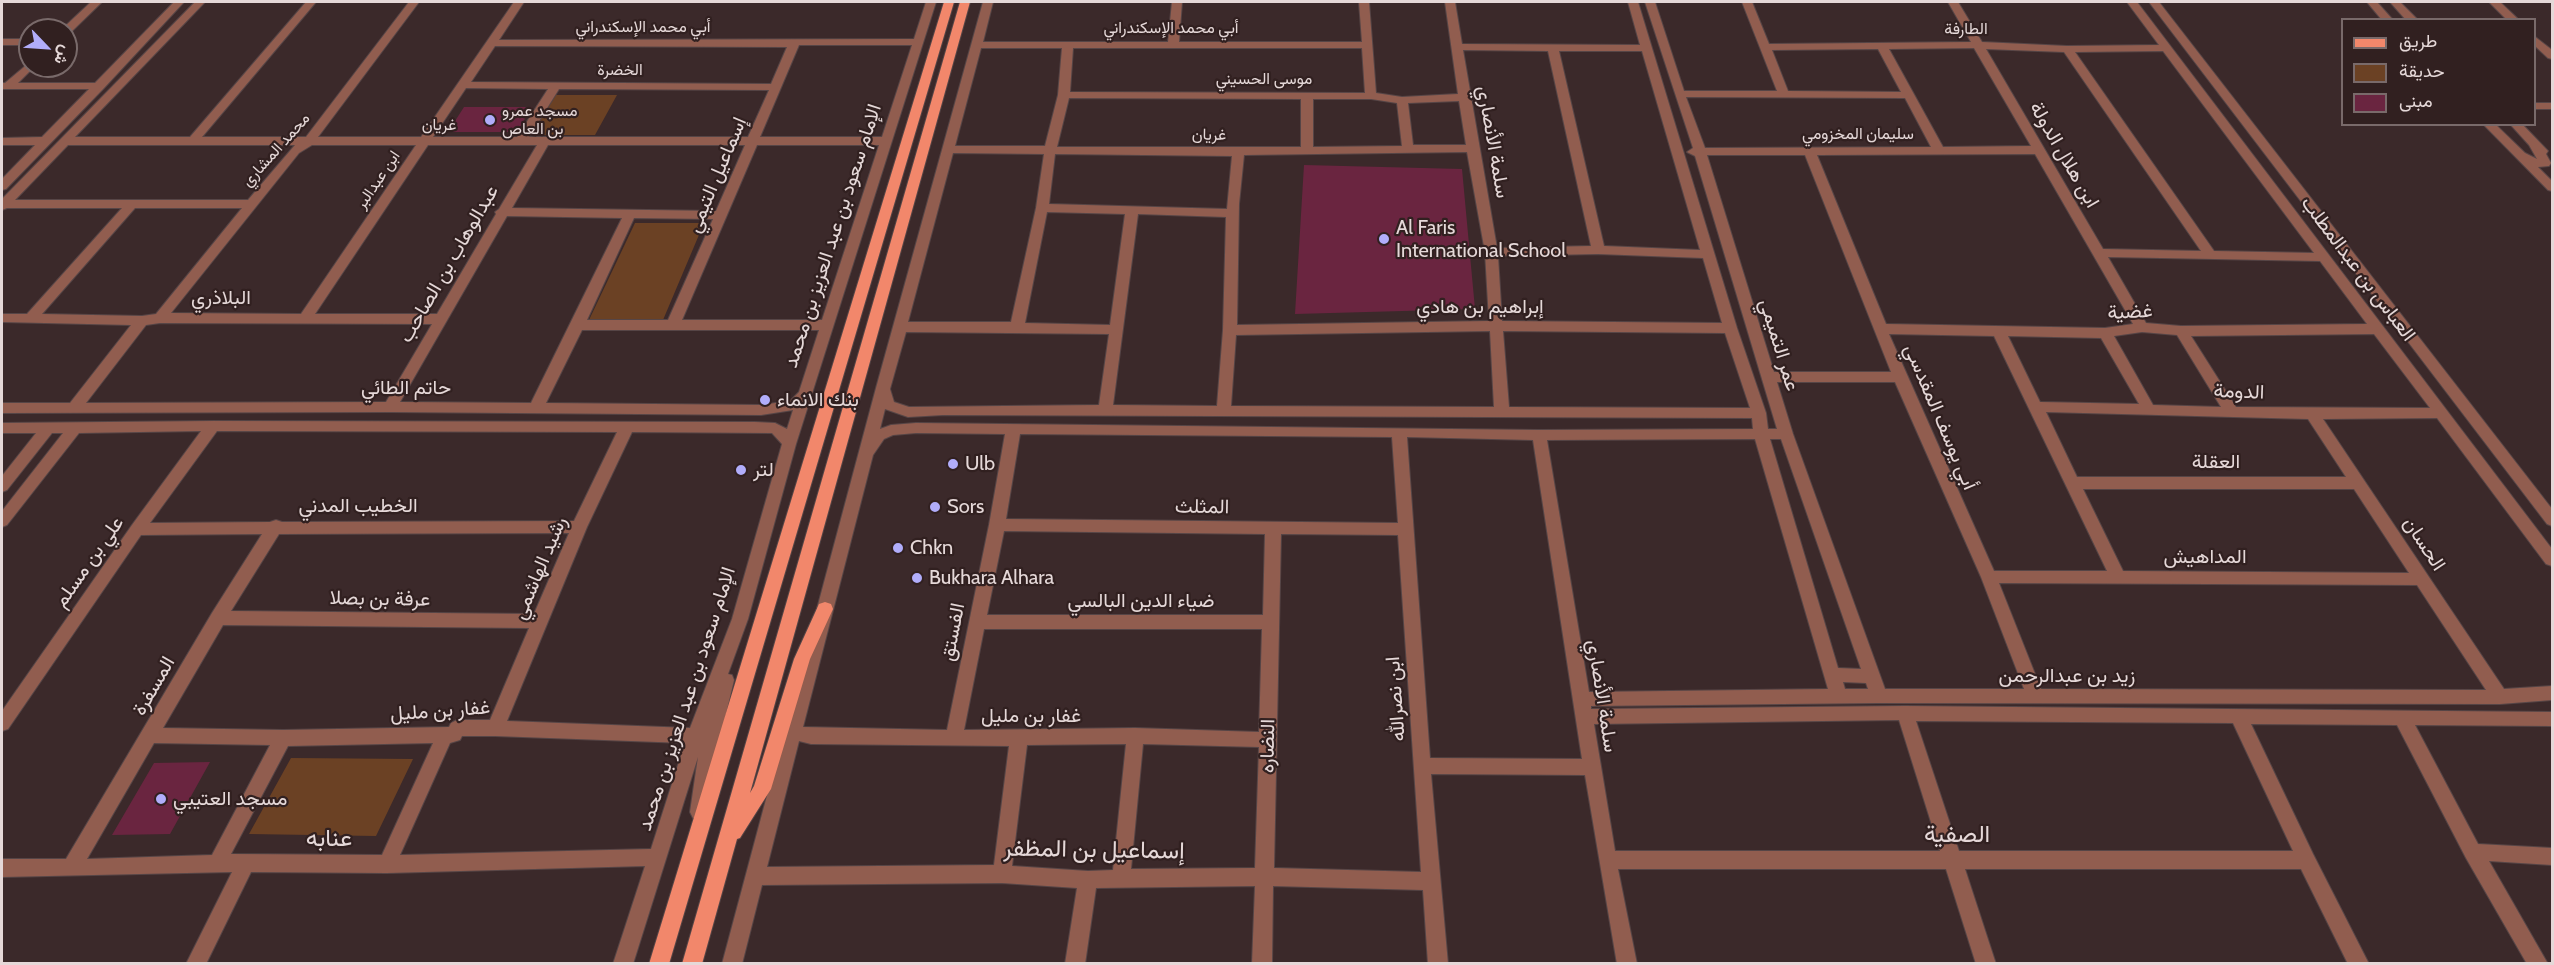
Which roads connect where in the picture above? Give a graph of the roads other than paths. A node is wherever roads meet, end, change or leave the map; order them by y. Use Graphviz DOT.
graph roads {
  1 [pos="97,2"];
  2 [pos="180,2"];
  3 [pos="199,2"];
  4 [pos="311,2"];
  5 [pos="414,2"];
  6 [pos="519,2"];
  7 [pos="931,2"];
  8 [pos="949,2"];
  9 [pos="965,2"];
  10 [pos="987,2"];
  11 [pos="1177,2"];
  12 [pos="1364,2"];
  13 [pos="1450,2"];
  14 [pos="1633,2"];
  15 [pos="1650,2"];
  16 [pos="1747,2"];
  17 [pos="1953,2"];
  18 [pos="2132,2"];
  19 [pos="2154,2"];
  20 [pos="2372,2"];
  21 [pos="2494,2"];
  22 [pos="2397,4"];
  23 [pos="2382,11"];
  24 [pos="2411,18"];
  25 [pos="2512,18"];
  26 [pos="78,20"];
  27 [pos="2536,40"];
  28 [pos="2,42"];
  29 [pos="18,42"];
  30 [pos="917,42"];
  31 [pos="492,43"];
  32 [pos="795,43"];
  33 [pos="1068,44"];
  34 [pos="1173,44"];
  35 [pos="976,45"];
  36 [pos="1366,45"];
  37 [pos="1977,45"];
  38 [pos="1882,46"];
  39 [pos="1458,47"];
  40 [pos="1553,47"];
  41 [pos="1765,47"];
  42 [pos="1647,48"];
  43 [pos="2168,48"];
  44 [pos="2067,49"];
  45 [pos="2553,56"];
  46 [pos="18,75"];
  47 [pos="463,85"];
  48 [pos="5,86"];
  49 [pos="100,86"];
  50 [pos="555,86"];
  51 [pos="776,87"];
  52 [pos="1783,93"];
  53 [pos="1679,94"];
  54 [pos="1064,95"];
  55 [pos="1909,95"];
  56 [pos="1307,96"];
  57 [pos="1371,96"];
  58 [pos="1464,97"];
  59 [pos="1402,100"];
  60 [pos="2536,106"];
  61 [pos="2553,106"];
  62 [pos="2490,126"];
  63 [pos="2517,126"];
  64 [pos="2,141"];
  65 [pos="46,141"];
  66 [pos="65,141"];
  67 [pos="193,141"];
  68 [pos="309,141"];
  69 [pos="885,141"];
  70 [pos="425,142"];
  71 [pos="520,142"];
  72 [pos="544,142"];
  73 [pos="752,142"];
  74 [pos="2535,145"];
  75 [pos="2511,146"];
  76 [pos="1472,148"];
  77 [pos="947,149"];
  78 [pos="1050,150"];
  79 [pos="1408,150"];
  80 [pos="2037,150"];
  81 [pos="1809,151"];
  82 [pos="1939,151"];
  83 [pos="1238,152"];
  84 [pos="1307,152"];
  85 [pos="1678,152"];
  86 [pos="1700,152"];
  87 [pos="2553,162"];
  88 [pos="2,186"];
  89 [pos="2553,188"];
  90 [pos="133,203"];
  91 [pos="250,204"];
  92 [pos="2,205"];
  93 [pos="1042,208"];
  94 [pos="1132,211"];
  95 [pos="501,212"];
  96 [pos="630,213"];
  97 [pos="1233,213"];
  98 [pos="721,215"];
  99 [pos="1598,250"];
  100 [pos="1491,252"];
  101 [pos="2099,253"];
  102 [pos="1708,254"];
  103 [pos="2210,254"];
  104 [pos="2325,257"];
  105 [pos="2,318"];
  106 [pos="31,318"];
  107 [pos="160,318"];
  108 [pos="305,318"];
  109 [pos="440,319"];
  110 [pos="142,321"];
  111 [pos="674,323"];
  112 [pos="578,325"];
  113 [pos="826,325"];
  114 [pos="1495,326"];
  115 [pos="901,327"];
  116 [pos="1017,327"];
  117 [pos="2142,327"];
  118 [pos="1730,328"];
  119 [pos="1882,329"];
  120 [pos="2379,329"];
  121 [pos="1115,330"];
  122 [pos="1230,330"];
  123 [pos="1999,331"];
  124 [pos="2181,331"];
  125 [pos="2105,333"];
  126 [pos="1768,377"];
  127 [pos="1900,377"];
  128 [pos="883,388"];
  129 [pos="805,394"];
  130 [pos="390,407"];
  131 [pos="2034,407"];
  132 [pos="2,408"];
  133 [pos="74,408"];
  134 [pos="536,408"];
  135 [pos="761,410"];
  136 [pos="1224,410"];
  137 [pos="2149,410"];
  138 [pos="1105,411"];
  139 [pos="2231,411"];
  140 [pos="1759,412"];
  141 [pos="1502,413"];
  142 [pos="2442,413"];
  143 [pos="2312,414"];
  144 [pos="213,426"];
  145 [pos="627,427"];
  146 [pos="755,427"];
  147 [pos="2,428"];
  148 [pos="48,428"];
  149 [pos="74,429"];
  150 [pos="1013,430"];
  151 [pos="1399,432"];
  152 [pos="1786,434"];
  153 [pos="1539,435"];
  154 [pos="1761,435"];
  155 [pos="789,444"];
  156 [pos="59,448"];
  157 [pos="31,449"];
  158 [pos="865,457"];
  159 [pos="2072,483"];
  160 [pos="2360,483"];
  161 [pos="2,486"];
  162 [pos="2553,520"];
  163 [pos="2,521"];
  164 [pos="997,525"];
  165 [pos="276,526"];
  166 [pos="579,527"];
  167 [pos="137,529"];
  168 [pos="1273,529"];
  169 [pos="1406,529"];
  170 [pos="2553,560"];
  171 [pos="2118,577"];
  172 [pos="1989,578"];
  173 [pos="2421,579"];
  174 [pos="825,609"];
  175 [pos="218,618"];
  176 [pos="740,619"];
  177 [pos="541,621"];
  178 [pos="976,622"];
  179 [pos="1269,622"];
  180 [pos="1833,675"];
  181 [pos="1872,676"];
  182 [pos="2553,693"];
  183 [pos="1879,696"];
  184 [pos="2036,697"];
  185 [pos="2500,697"];
  186 [pos="1839,698"];
  187 [pos="1583,708"];
  188 [pos="1905,713"];
  189 [pos="2238,715"];
  190 [pos="2401,716"];
  191 [pos="2553,719"];
  192 [pos="2,724"];
  193 [pos="495,728"];
  194 [pos="794,733"];
  195 [pos="150,735"];
  196 [pos="445,735"];
  197 [pos="696,736"];
  198 [pos="1135,736"];
  199 [pos="283,738"];
  200 [pos="954,738"];
  201 [pos="1019,738"];
  202 [pos="1268,740"];
  203 [pos="1422,766"];
  204 [pos="1592,768"];
  205 [pos="694,844"];
  206 [pos="726,844"];
  207 [pos="2473,852"];
  208 [pos="2553,856"];
  209 [pos="656,857"];
  210 [pos="1607,860"];
  211 [pos="1951,860"];
  212 [pos="2306,860"];
  213 [pos="217,863"];
  214 [pos="245,864"];
  215 [pos="387,864"];
  216 [pos="2,868"];
  217 [pos="71,868"];
  218 [pos="1002,874"];
  219 [pos="756,876"];
  220 [pos="1265,876"];
  221 [pos="1121,878"];
  222 [pos="1088,880"];
  223 [pos="1432,881"];
  224 [pos="196,963"];
  225 [pos="622,963"];
  226 [pos="659,963"];
  227 [pos="692,963"];
  228 [pos="732,963"];
  229 [pos="1075,963"];
  230 [pos="1262,963"];
  231 [pos="1438,963"];
  232 [pos="1627,963"];
  233 [pos="1986,963"];
  234 [pos="2359,963"];
  235 [pos="2538,963"];
  1 -- 26 [label="street"];
  2 -- 49 [label="street"];
  3 -- 66 [label="street"];
  4 -- 67 [label="street"];
  5 -- 68 [label="street, محمد المشاري"];
  6 -- 31 [label="street, ابن عبدالبر"];
  7 -- 30 [label="street, الإمام سعود بن عبد العزيز بن محمد"];
  8 -- 205 [label="main road, الإمام سعود بن عبد العزيز بن محمد"];
  9 -- 206 [label="main road"];
  10 -- 35 [label="street"];
  11 -- 34 [label="street"];
  12 -- 36 [label="street"];
  13 -- 39 [label="street, سلمة الأنصاري"];
  14 -- 42 [label="street"];
  15 -- 53 [label="street, عمر التميمي"];
  16 -- 41 [label="street"];
  17 -- 37 [label="street, ابن هلال الدولة"];
  18 -- 43 [label="street, العباس بن عبدالمطلب"];
  19 -- 162 [label="street, العباس بن عبدالمطلب"];
  20 -- 23 [label="street"];
  21 -- 25 [label="street"];
  22 -- 24 [label="street"];
  27 -- 45 [label="street"];
  28 -- 29 [label="street"];
  30 -- 32 [label="street, أبي محمد الإسكندراني"];
  30 -- 69 [label="street, الإمام سعود بن عبد العزيز بن محمد"];
  31 -- 32 [label="street, أبي محمد الإسكندراني"];
  31 -- 47 [label="street, ابن عبدالبر"];
  32 -- 51 [label="street, إسماعيل التيمي"];
  33 -- 34 [label="street, أبي محمد الإسكندراني"];
  33 -- 35 [label="street, أبي محمد الإسكندراني"];
  33 -- 54 [label="street"];
  34 -- 36 [label="street, أبي محمد الإسكندراني"];
  35 -- 77 [label="street"];
  36 -- 57 [label="street"];
  37 -- 38 [label="street, الطارفة"];
  37 -- 44 [label="street, الطارفة"];
  37 -- 80 [label="street, ابن هلال الدولة"];
  38 -- 41 [label="street, الطارفة"];
  38 -- 55 [label="street"];
  39 -- 40 [label="street"];
  39 -- 58 [label="street, سلمة الأنصاري"];
  40 -- 42 [label="street"];
  40 -- 99 [label="street"];
  41 -- 52 [label="street"];
  42 -- 85 [label="street"];
  43 -- 44 [label="street, الطارفة"];
  43 -- 104 [label="street, العباس بن عبدالمطلب"];
  44 -- 103 [label="street"];
  46 -- 48 [label="street"];
  47 -- 50 [label="street, الخضرة"];
  47 -- 70 [label="street, ابن عبدالبر"];
  48 -- 49 [label="street"];
  49 -- 65 [label="street"];
  50 -- 51 [label="street, الخضرة"];
  50 -- 71 [label="street"];
  51 -- 73 [label="street, إسماعيل التيمي"];
  52 -- 53 [label="street"];
  52 -- 55 [label="street"];
  53 -- 86 [label="street, عمر التميمي"];
  54 -- 56 [label="street, موسى الحسيني"];
  54 -- 78 [label="street"];
  55 -- 82 [label="street"];
  56 -- 57 [label="street, موسى الحسيني"];
  56 -- 84 [label="street"];
  57 -- 59 [label="street, موسى الحسيني"];
  58 -- 59 [label="street, موسى الحسيني"];
  58 -- 76 [label="street, سلمة الأنصاري"];
  59 -- 79 [label="street"];
  60 -- 61 [label="street"];
  62 -- 75 [label="street"];
  63 -- 74 [label="street"];
  64 -- 65 [label="street"];
  65 -- 88 [label="street"];
  66 -- 67 [label="street, غريان"];
  66 -- 92 [label="street"];
  67 -- 68 [label="street, غريان"];
  68 -- 70 [label="street, غريان"];
  68 -- 91 [label="street, محمد المشاري"];
  69 -- 73 [label="street, غريان"];
  69 -- 113 [label="street, الإمام سعود بن عبد العزيز بن محمد"];
  70 -- 71 [label="street, غريان"];
  70 -- 108 [label="street, ابن عبدالبر"];
  71 -- 72 [label="street, غريان"];
  72 -- 73 [label="street, غريان"];
  72 -- 95 [label="street, عبدالوهاب بن الصاحب"];
  73 -- 98 [label="street, إسماعيل التيمي"];
  74 -- 75 [label="street"];
  74 -- 87 [label="street"];
  75 -- 89 [label="street"];
  76 -- 79 [label="street, غريان"];
  76 -- 100 [label="street, سلمة الأنصاري"];
  77 -- 78 [label="street, غريان"];
  77 -- 115 [label="street"];
  78 -- 83 [label="street, غريان"];
  78 -- 93 [label="street"];
  79 -- 84 [label="street, غريان"];
  80 -- 82 [label="street, سليمان المخزومي"];
  80 -- 101 [label="street, ابن هلال الدولة"];
  81 -- 82 [label="street, سليمان المخزومي"];
  81 -- 86 [label="street, سليمان المخزومي"];
  81 -- 119 [label="street, أبي يوسف المقدسي"];
  83 -- 84 [label="street, غريان"];
  83 -- 97 [label="street"];
  85 -- 86 [label="street, سليمان المخزومي"];
  85 -- 102 [label="street"];
  86 -- 126 [label="street, عمر التميمي"];
  90 -- 91 [label="street"];
  90 -- 92 [label="street"];
  90 -- 106 [label="street"];
  91 -- 107 [label="street, محمد المشاري"];
  93 -- 94 [label="street"];
  93 -- 116 [label="street"];
  94 -- 97 [label="street"];
  94 -- 121 [label="street"];
  95 -- 96 [label="street"];
  95 -- 109 [label="street, عبدالوهاب بن الصاحب"];
  96 -- 98 [label="street"];
  96 -- 112 [label="street"];
  97 -- 122 [label="street"];
  98 -- 111 [label="street, إسماعيل التيمي"];
  99 -- 100 [label="street"];
  99 -- 102 [label="street"];
  100 -- 114 [label="street, سلمة الأنصاري"];
  101 -- 103 [label="street"];
  101 -- 117 [label="street, ابن هلال الدولة"];
  102 -- 118 [label="street"];
  103 -- 104 [label="street"];
  104 -- 120 [label="street, العباس بن عبدالمطلب"];
  105 -- 106 [label="street, البلاذري"];
  106 -- 110 [label="street, البلاذري"];
  107 -- 108 [label="street, البلاذري"];
  107 -- 110 [label="street, البلاذري"];
  108 -- 109 [label="street, البلاذري"];
  109 -- 130 [label="street, عبدالوهاب بن الصاحب"];
  110 -- 133 [label="street"];
  111 -- 112 [label="street"];
  111 -- 113 [label="street"];
  112 -- 134 [label="street"];
  113 -- 129 [label="street, الإمام سعود بن عبد العزيز بن محمد"];
  114 -- 118 [label="street, إبراهيم بن هادي"];
  114 -- 122 [label="street, إبراهيم بن هادي"];
  114 -- 141 [label="street, سلمة الأنصاري"];
  115 -- 116 [label="street"];
  115 -- 128 [label="street"];
  116 -- 121 [label="street"];
  117 -- 124 [label="street, غضية"];
  117 -- 125 [label="street, غضية"];
  118 -- 140 [label="street"];
  119 -- 123 [label="street, غضية"];
  119 -- 127 [label="street, أبي يوسف المقدسي"];
  120 -- 124 [label="street, غضية"];
  120 -- 142 [label="street, العباس بن عبدالمطلب"];
  121 -- 138 [label="street"];
  122 -- 136 [label="street"];
  123 -- 125 [label="street, غضية"];
  123 -- 131 [label="street"];
  124 -- 139 [label="street"];
  125 -- 137 [label="street"];
  126 -- 127 [label="street"];
  126 -- 152 [label="street, عمر التميمي"];
  127 -- 172 [label="street, أبي يوسف المقدسي"];
  128 -- 138 [label="street"];
  128 -- 158 [label="street"];
  129 -- 135 [label="street, حاتم الطائي"];
  129 -- 155 [label="street, الإمام سعود بن عبد العزيز بن محمد"];
  130 -- 133 [label="street, حاتم الطائي"];
  130 -- 134 [label="street, حاتم الطائي"];
  131 -- 137 [label="street, الدومة"];
  131 -- 159 [label="street"];
  132 -- 133 [label="street, حاتم الطائي"];
  134 -- 135 [label="street, حاتم الطائي"];
  135 -- 146 [label="street"];
  136 -- 138 [label="street"];
  136 -- 141 [label="street"];
  137 -- 139 [label="street, الدومة"];
  139 -- 143 [label="street, الدومة"];
  140 -- 141 [label="street"];
  140 -- 154 [label="street"];
  142 -- 143 [label="street, الدومة"];
  142 -- 170 [label="street, العباس بن عبدالمطلب"];
  143 -- 160 [label="street, الحسان"];
  144 -- 145 [label="street, حاتم الطائي"];
  144 -- 149 [label="street, حاتم الطائي"];
  144 -- 167 [label="street, علي بن مسلم"];
  145 -- 146 [label="street, حاتم الطائي"];
  145 -- 166 [label="street, رشيد الهاشمي"];
  146 -- 155 [label="street, حاتم الطائي"];
  147 -- 148 [label="street, حاتم الطائي"];
  148 -- 149 [label="street, حاتم الطائي"];
  148 -- 157 [label="street"];
  149 -- 156 [label="street"];
  150 -- 151 [label="street"];
  150 -- 158 [label="street"];
  150 -- 164 [label="street, الفستق"];
  151 -- 153 [label="street"];
  151 -- 169 [label="street, ابن نصرالله"];
  152 -- 154 [label="street"];
  152 -- 181 [label="street, عمر التميمي"];
  153 -- 154 [label="street"];
  153 -- 187 [label="street, سلمة الأنصاري"];
  154 -- 180 [label="street"];
  155 -- 176 [label="street, الإمام سعود بن عبد العزيز بن محمد"];
  156 -- 157 [label="street"];
  156 -- 163 [label="street"];
  157 -- 161 [label="street"];
  158 -- 174 [label="street"];
  159 -- 160 [label="street, العقلة"];
  159 -- 171 [label="street"];
  160 -- 173 [label="street, الحسان"];
  164 -- 168 [label="street, المثلث"];
  164 -- 178 [label="street, الفستق"];
  165 -- 166 [label="street, الخطيب المدني"];
  165 -- 167 [label="street, الخطيب المدني"];
  165 -- 175 [label="street, المسفرة"];
  166 -- 177 [label="street, رشيد الهاشمي"];
  167 -- 192 [label="street, علي بن مسلم"];
  168 -- 169 [label="street, المثلث"];
  168 -- 179 [label="street, النضاره"];
  169 -- 203 [label="street, ابن نصرالله"];
  171 -- 172 [label="street, المداهيش"];
  171 -- 173 [label="street, المداهيش"];
  172 -- 184 [label="street, أبي يوسف المقدسي"];
  173 -- 185 [label="street, الحسان"];
  174 -- 194 [label="street"];
  174 -- 206 [label="main road"];
  175 -- 177 [label="street, عرفة بن بصلا"];
  175 -- 195 [label="street, المسفرة"];
  176 -- 197 [label="street, الإمام سعود بن عبد العزيز بن محمد"];
  176 -- 205 [label="street"];
  177 -- 193 [label="street, رشيد الهاشمي"];
  178 -- 179 [label="street, ضياء الدين البالسي"];
  178 -- 200 [label="street, الفستق"];
  179 -- 202 [label="street, النضاره"];
  180 -- 181 [label="street"];
  180 -- 186 [label="street"];
  181 -- 183 [label="street, عمر التميمي"];
  182 -- 185 [label="street, زيد بن عبدالرحمن"];
  183 -- 184 [label="street, زيد بن عبدالرحمن"];
  183 -- 186 [label="street, زيد بن عبدالرحمن"];
  184 -- 185 [label="street, زيد بن عبدالرحمن"];
  186 -- 187 [label="street, زيد بن عبدالرحمن"];
  187 -- 188 [label="street, زيد بن عبدالرحمن"];
  187 -- 204 [label="street, سلمة الأنصاري"];
  188 -- 189 [label="street, زيد بن عبدالرحمن"];
  188 -- 211 [label="street"];
  189 -- 190 [label="street, زيد بن عبدالرحمن"];
  189 -- 212 [label="street"];
  190 -- 191 [label="street, زيد بن عبدالرحمن"];
  190 -- 207 [label="street"];
  193 -- 196 [label="street, غفار بن مليل"];
  193 -- 197 [label="street, غفار بن مليل"];
  194 -- 200 [label="street, غفار بن مليل"];
  194 -- 219 [label="street"];
  195 -- 199 [label="street, غفار بن مليل"];
  195 -- 217 [label="street, المسفرة"];
  196 -- 199 [label="street, غفار بن مليل"];
  196 -- 215 [label="street"];
  197 -- 209 [label="street, الإمام سعود بن عبد العزيز بن محمد"];
  198 -- 201 [label="street, غفار بن مليل"];
  198 -- 202 [label="street, غفار بن مليل"];
  198 -- 221 [label="street"];
  199 -- 213 [label="street"];
  200 -- 201 [label="street, غفار بن مليل"];
  201 -- 218 [label="street"];
  202 -- 220 [label="street, النضاره"];
  203 -- 204 [label="street"];
  203 -- 223 [label="street, ابن نصرالله"];
  204 -- 210 [label="street, سلمة الأنصاري"];
  205 -- 226 [label="main road, الإمام سعود بن عبد العزيز بن محمد"];
  206 -- 227 [label="main road"];
  207 -- 208 [label="street"];
  207 -- 235 [label="street"];
  209 -- 215 [label="street, عنابه"];
  209 -- 225 [label="street, الإمام سعود بن عبد العزيز بن محمد"];
  210 -- 211 [label="street, الصفية"];
  210 -- 232 [label="street, سلمة الأنصاري"];
  211 -- 212 [label="street, الصفية"];
  211 -- 233 [label="street"];
  212 -- 234 [label="street"];
  213 -- 214 [label="street, عنابه"];
  213 -- 217 [label="street, عنابه"];
  214 -- 215 [label="street, عنابه"];
  214 -- 224 [label="street"];
  216 -- 217 [label="street, عنابه"];
  218 -- 219 [label="street, إسماعيل بن المظفر"];
  218 -- 222 [label="street, إسماعيل بن المظفر"];
  219 -- 228 [label="street"];
  220 -- 221 [label="street, إسماعيل بن المظفر"];
  220 -- 223 [label="street, إسماعيل بن المظفر"];
  220 -- 230 [label="street, النضاره"];
  221 -- 222 [label="street, إسماعيل بن المظفر"];
  222 -- 229 [label="street"];
  223 -- 231 [label="street, ابن نصرالله"];
}
